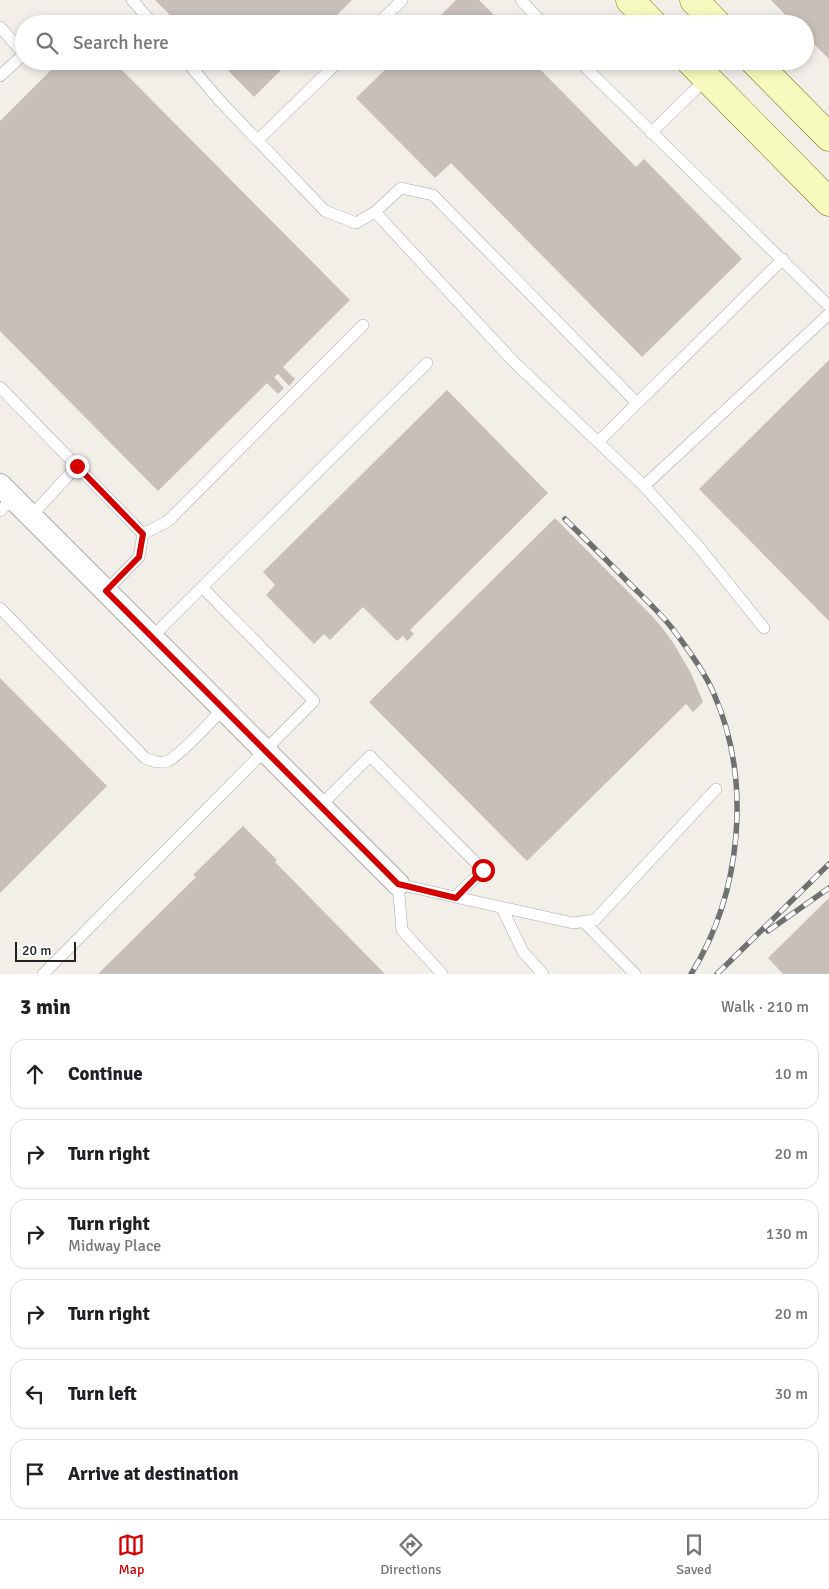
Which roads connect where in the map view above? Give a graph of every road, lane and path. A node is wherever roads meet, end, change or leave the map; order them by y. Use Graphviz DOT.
graph roads {
  1 [pos="132,0"];
  2 [pos="402,0"];
  3 [pos="521,0"];
  4 [pos="630,0"];
  5 [pos="694,0"];
  6 [pos="145,15"];
  7 [pos="387,15"];
  8 [pos="535,15"];
  9 [pos="644,15"];
  10 [pos="709,15"];
  11 [pos="0,28"];
  12 [pos="15,44"];
  13 [pos="15,62"];
  14 [pos="194,70"];
  15 [pos="330,70"];
  16 [pos="588,70"];
  17 [pos="698,70"];
  18 [pos="763,70"];
  19 [pos="0,76"];
  20 [pos="651,133"];
  21 [pos="829,138"];
  22 [pos="258,140"];
  23 [pos="829,202"];
  24 [pos="375,212"];
  25 [pos="782,259"];
  26 [pos="829,306"];
  27 [pos="829,314"];
  28 [pos="363,325"];
  29 [pos="427,363"];
  30 [pos="0,387"];
  31 [pos="637,403"];
  32 [pos="598,442"];
  33 [pos="77,466"];
  34 [pos="644,486"];
  35 [pos="4,498"];
  36 [pos="31,516"];
  37 [pos="143,534"];
  38 [pos="202,587"];
  39 [pos="106,591"];
  40 [pos="0,608"];
  41 [pos="764,628"];
  42 [pos="152,637"];
  43 [pos="223,708"];
  44 [pos="265,750"];
  45 [pos="716,789"];
  46 [pos="320,806"];
  47 [pos="398,884"];
  48 [pos="456,898"];
  49 [pos="502,908"];
  50 [pos="584,922"];
  51 [pos="43,974"];
  52 [pos="442,974"];
  53 [pos="543,974"];
  54 [pos="635,974"];
  1 -- 6 [label="lane"];
  2 -- 7 [label="lane"];
  3 -- 8 [label="lane"];
  4 -- 9 [label="main road"];
  5 -- 10 [label="main road"];
  11 -- 12 [label="lane"];
  13 -- 19 [label="lane"];
  14 -- 22 [label="lane"];
  15 -- 22 [label="lane"];
  16 -- 20 [label="lane"];
  17 -- 20 [label="lane"];
  17 -- 23 [label="main road"];
  18 -- 21 [label="main road"];
  20 -- 25 [label="lane"];
  22 -- 24 [label="lane"];
  24 -- 31 [label="lane"];
  24 -- 32 [label="lane"];
  25 -- 26 [label="lane"];
  25 -- 31 [label="lane"];
  27 -- 34 [label="lane"];
  28 -- 37 [label="lane"];
  29 -- 38 [label="lane"];
  30 -- 33 [label="lane"];
  31 -- 32 [label="lane"];
  32 -- 34 [label="lane"];
  33 -- 36 [label="lane"];
  33 -- 37 [label="lane"];
  34 -- 41 [label="lane"];
  35 -- 36 [label="street"];
  36 -- 39 [label="street"];
  37 -- 39 [label="lane"];
  38 -- 42 [label="lane"];
  38 -- 44 [label="lane"];
  39 -- 42 [label="street"];
  40 -- 43 [label="lane"];
  42 -- 43 [label="street"];
  43 -- 44 [label="street"];
  44 -- 46 [label="street"];
  44 -- 51 [label="lane"];
  45 -- 50 [label="lane"];
  46 -- 47 [label="street"];
  46 -- 48 [label="lane"];
  47 -- 48 [label="lane"];
  47 -- 52 [label="lane"];
  48 -- 49 [label="lane"];
  49 -- 50 [label="lane"];
  49 -- 53 [label="lane"];
  50 -- 54 [label="lane"];
}
